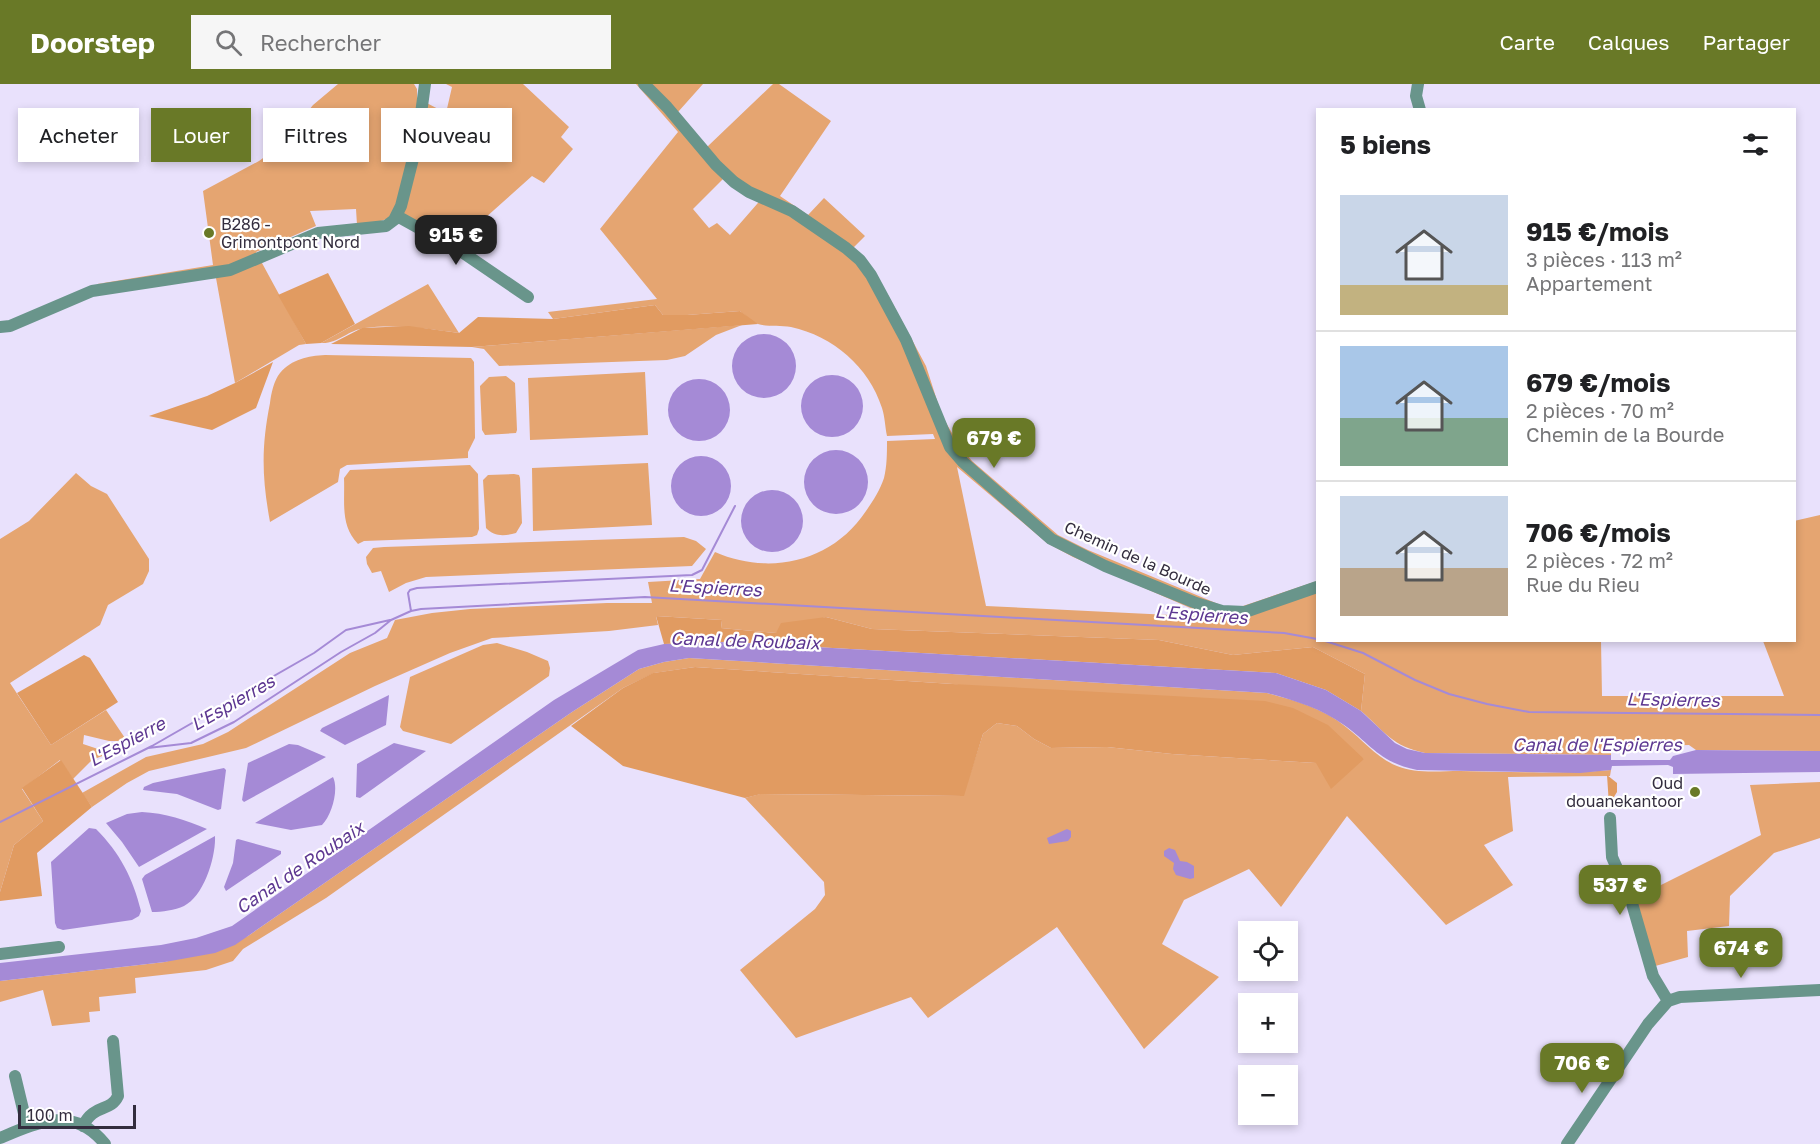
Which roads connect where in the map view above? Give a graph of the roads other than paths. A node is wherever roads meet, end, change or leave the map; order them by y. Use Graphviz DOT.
graph roads {
  1 [pos="425,84"];
  2 [pos="644,84"];
  3 [pos="1418,84"];
  4 [pos="1419,108"];
  5 [pos="397,216"];
  6 [pos="528,297"];
  7 [pos="0,327"];
  8 [pos="1316,587"];
  9 [pos="1610,818"];
  10 [pos="59,946"];
  11 [pos="0,954"];
  12 [pos="1820,990"];
  13 [pos="1668,1001"];
  14 [pos="113,1041"];
  15 [pos="15,1076"];
  16 [pos="27,1126"];
  17 [pos="83,1126"];
  18 [pos="0,1138"];
  19 [pos="105,1144"];
  20 [pos="1567,1144"];
  1 -- 5 [label="street"];
  2 -- 8 [label="street, Chemin de la Bourde"];
  3 -- 4 [label="street"];
  5 -- 6 [label="street"];
  5 -- 7 [label="street"];
  9 -- 13 [label="street"];
  10 -- 11 [label="street"];
  12 -- 13 [label="street"];
  13 -- 20 [label="street"];
  14 -- 17 [label="street"];
  15 -- 16 [label="street"];
  16 -- 17 [label="street"];
  16 -- 18 [label="street"];
  17 -- 19 [label="street"];
}
